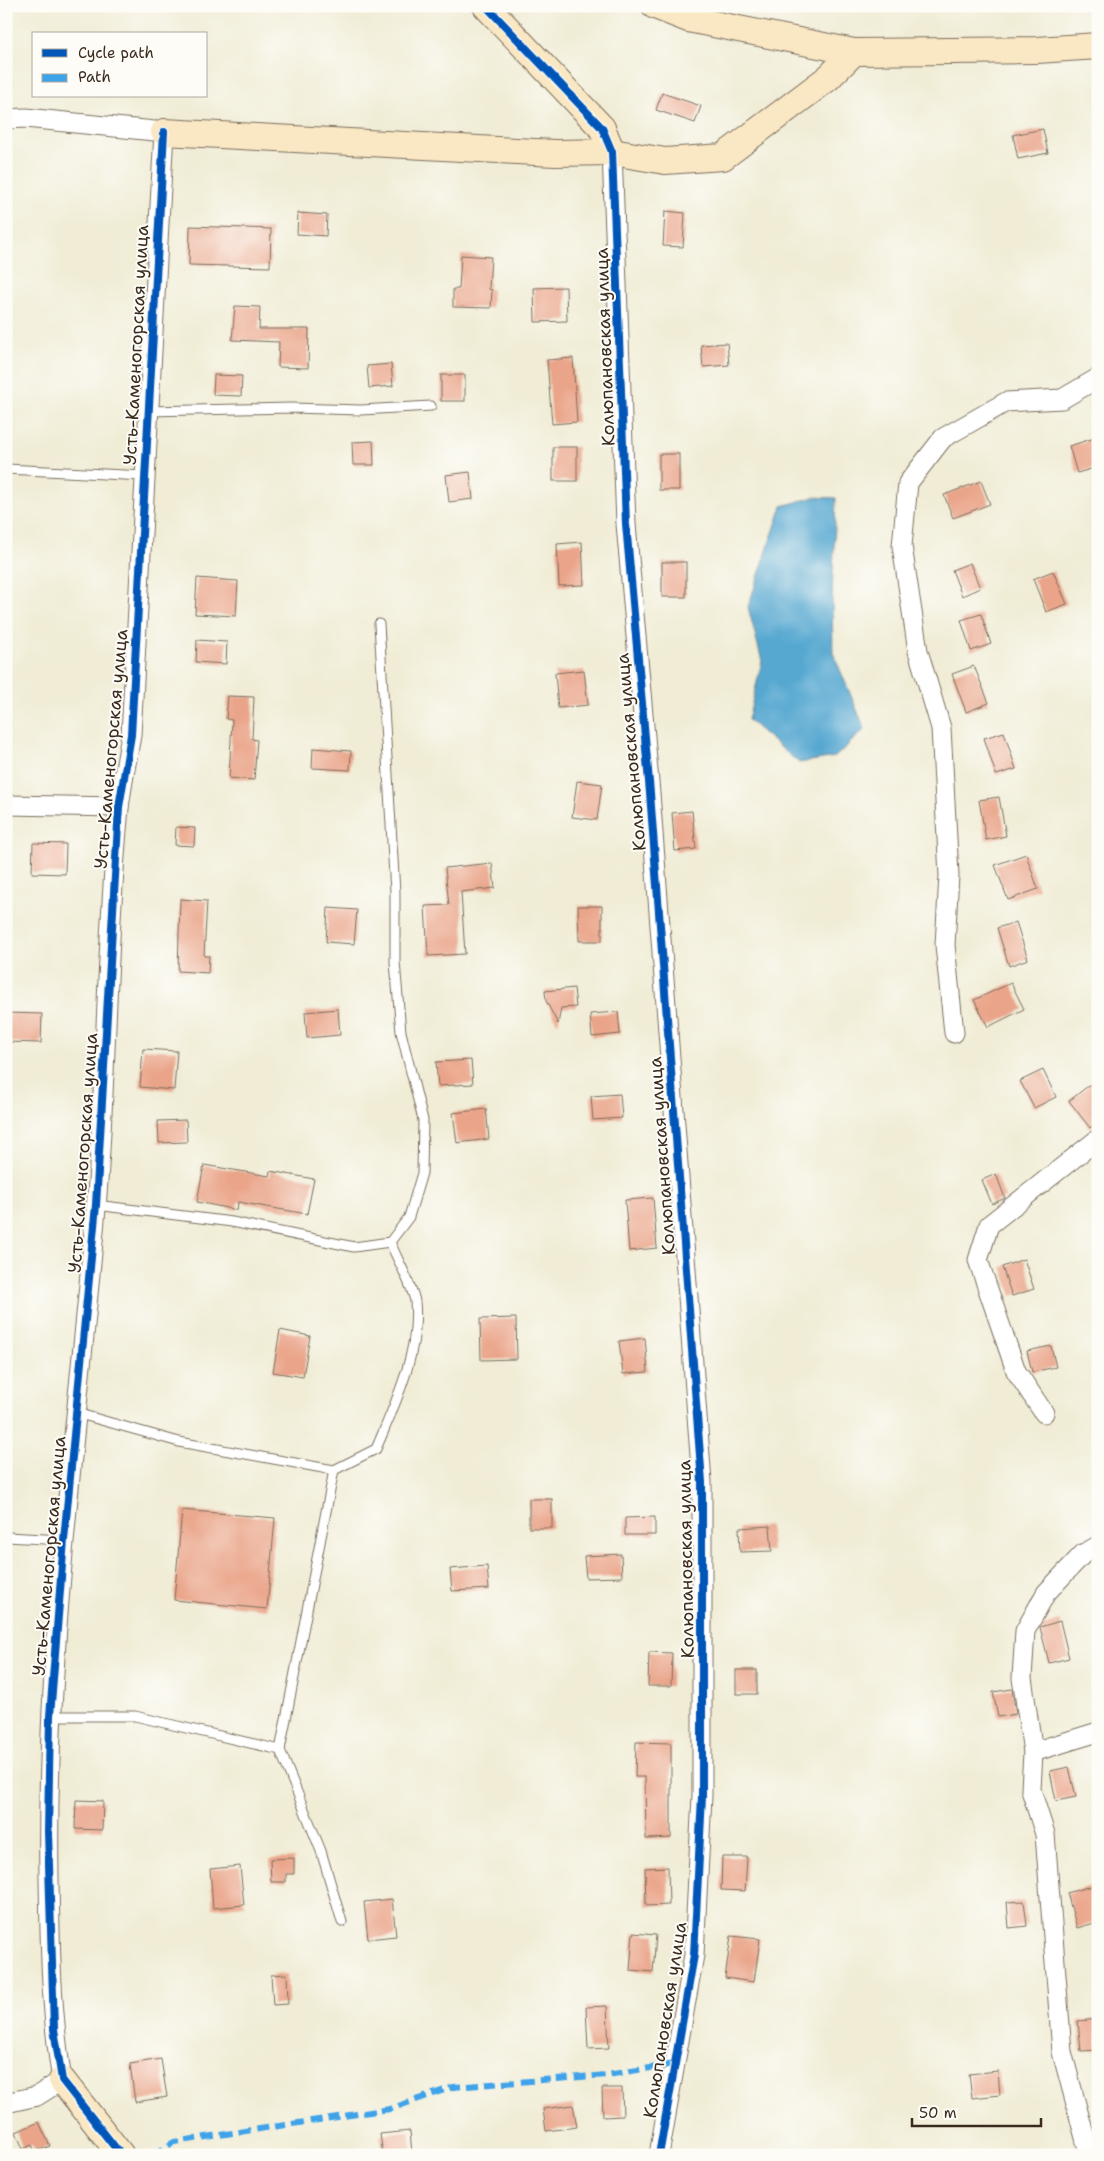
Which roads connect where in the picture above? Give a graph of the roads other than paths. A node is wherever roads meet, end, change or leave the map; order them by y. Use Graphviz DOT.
graph roads {
  1 [pos="486,6"];
  2 [pos="655,6"];
  3 [pos="1098,46"];
  4 [pos="854,52"];
  5 [pos="6,119"];
  6 [pos="164,132"];
  7 [pos="612,152"];
  8 [pos="1098,378"];
  9 [pos="431,406"];
  10 [pos="148,411"];
  11 [pos="6,469"];
  12 [pos="144,476"];
  13 [pos="379,624"];
  14 [pos="6,805"];
  15 [pos="119,807"];
  16 [pos="954,1033"];
  17 [pos="1098,1139"];
  18 [pos="96,1205"];
  19 [pos="390,1242"];
  20 [pos="76,1413"];
  21 [pos="1044,1413"];
  22 [pos="334,1470"];
  23 [pos="6,1537"];
  24 [pos="64,1540"];
  25 [pos="1098,1546"];
  26 [pos="50,1716"];
  27 [pos="1098,1732"];
  28 [pos="280,1750"];
  29 [pos="1034,1752"];
  30 [pos="342,1922"];
  31 [pos="62,2080"];
  32 [pos="6,2103"];
  33 [pos="1089,2153"];
  34 [pos="121,2155"];
  35 [pos="659,2155"];
  1 -- 7 [label="street"];
  2 -- 4 [label="street"];
  3 -- 4 [label="street"];
  4 -- 7 [label="street"];
  5 -- 6 [label="street"];
  6 -- 7 [label="street"];
  6 -- 10 [label="street, Усть-Каменогорская улица"];
  7 -- 35 [label="street, Колюпановская улица"];
  8 -- 16 [label="street"];
  9 -- 10 [label="lane"];
  10 -- 12 [label="street, Усть-Каменогорская улица"];
  11 -- 12 [label="lane"];
  12 -- 15 [label="street, Усть-Каменогорская улица"];
  13 -- 19 [label="lane"];
  14 -- 15 [label="street"];
  15 -- 18 [label="street, Усть-Каменогорская улица"];
  17 -- 21 [label="street"];
  18 -- 19 [label="lane"];
  18 -- 20 [label="street, Усть-Каменогорская улица"];
  19 -- 22 [label="lane"];
  20 -- 22 [label="lane"];
  20 -- 24 [label="street, Усть-Каменогорская улица"];
  22 -- 28 [label="lane"];
  23 -- 24 [label="lane"];
  24 -- 26 [label="street, Усть-Каменогорская улица"];
  25 -- 29 [label="street"];
  26 -- 28 [label="lane"];
  26 -- 31 [label="street, Усть-Каменогорская улица"];
  27 -- 29 [label="street"];
  28 -- 30 [label="lane"];
  29 -- 33 [label="street"];
  31 -- 32 [label="street"];
  31 -- 34 [label="street, Усть-Каменогорская улица"];
}
